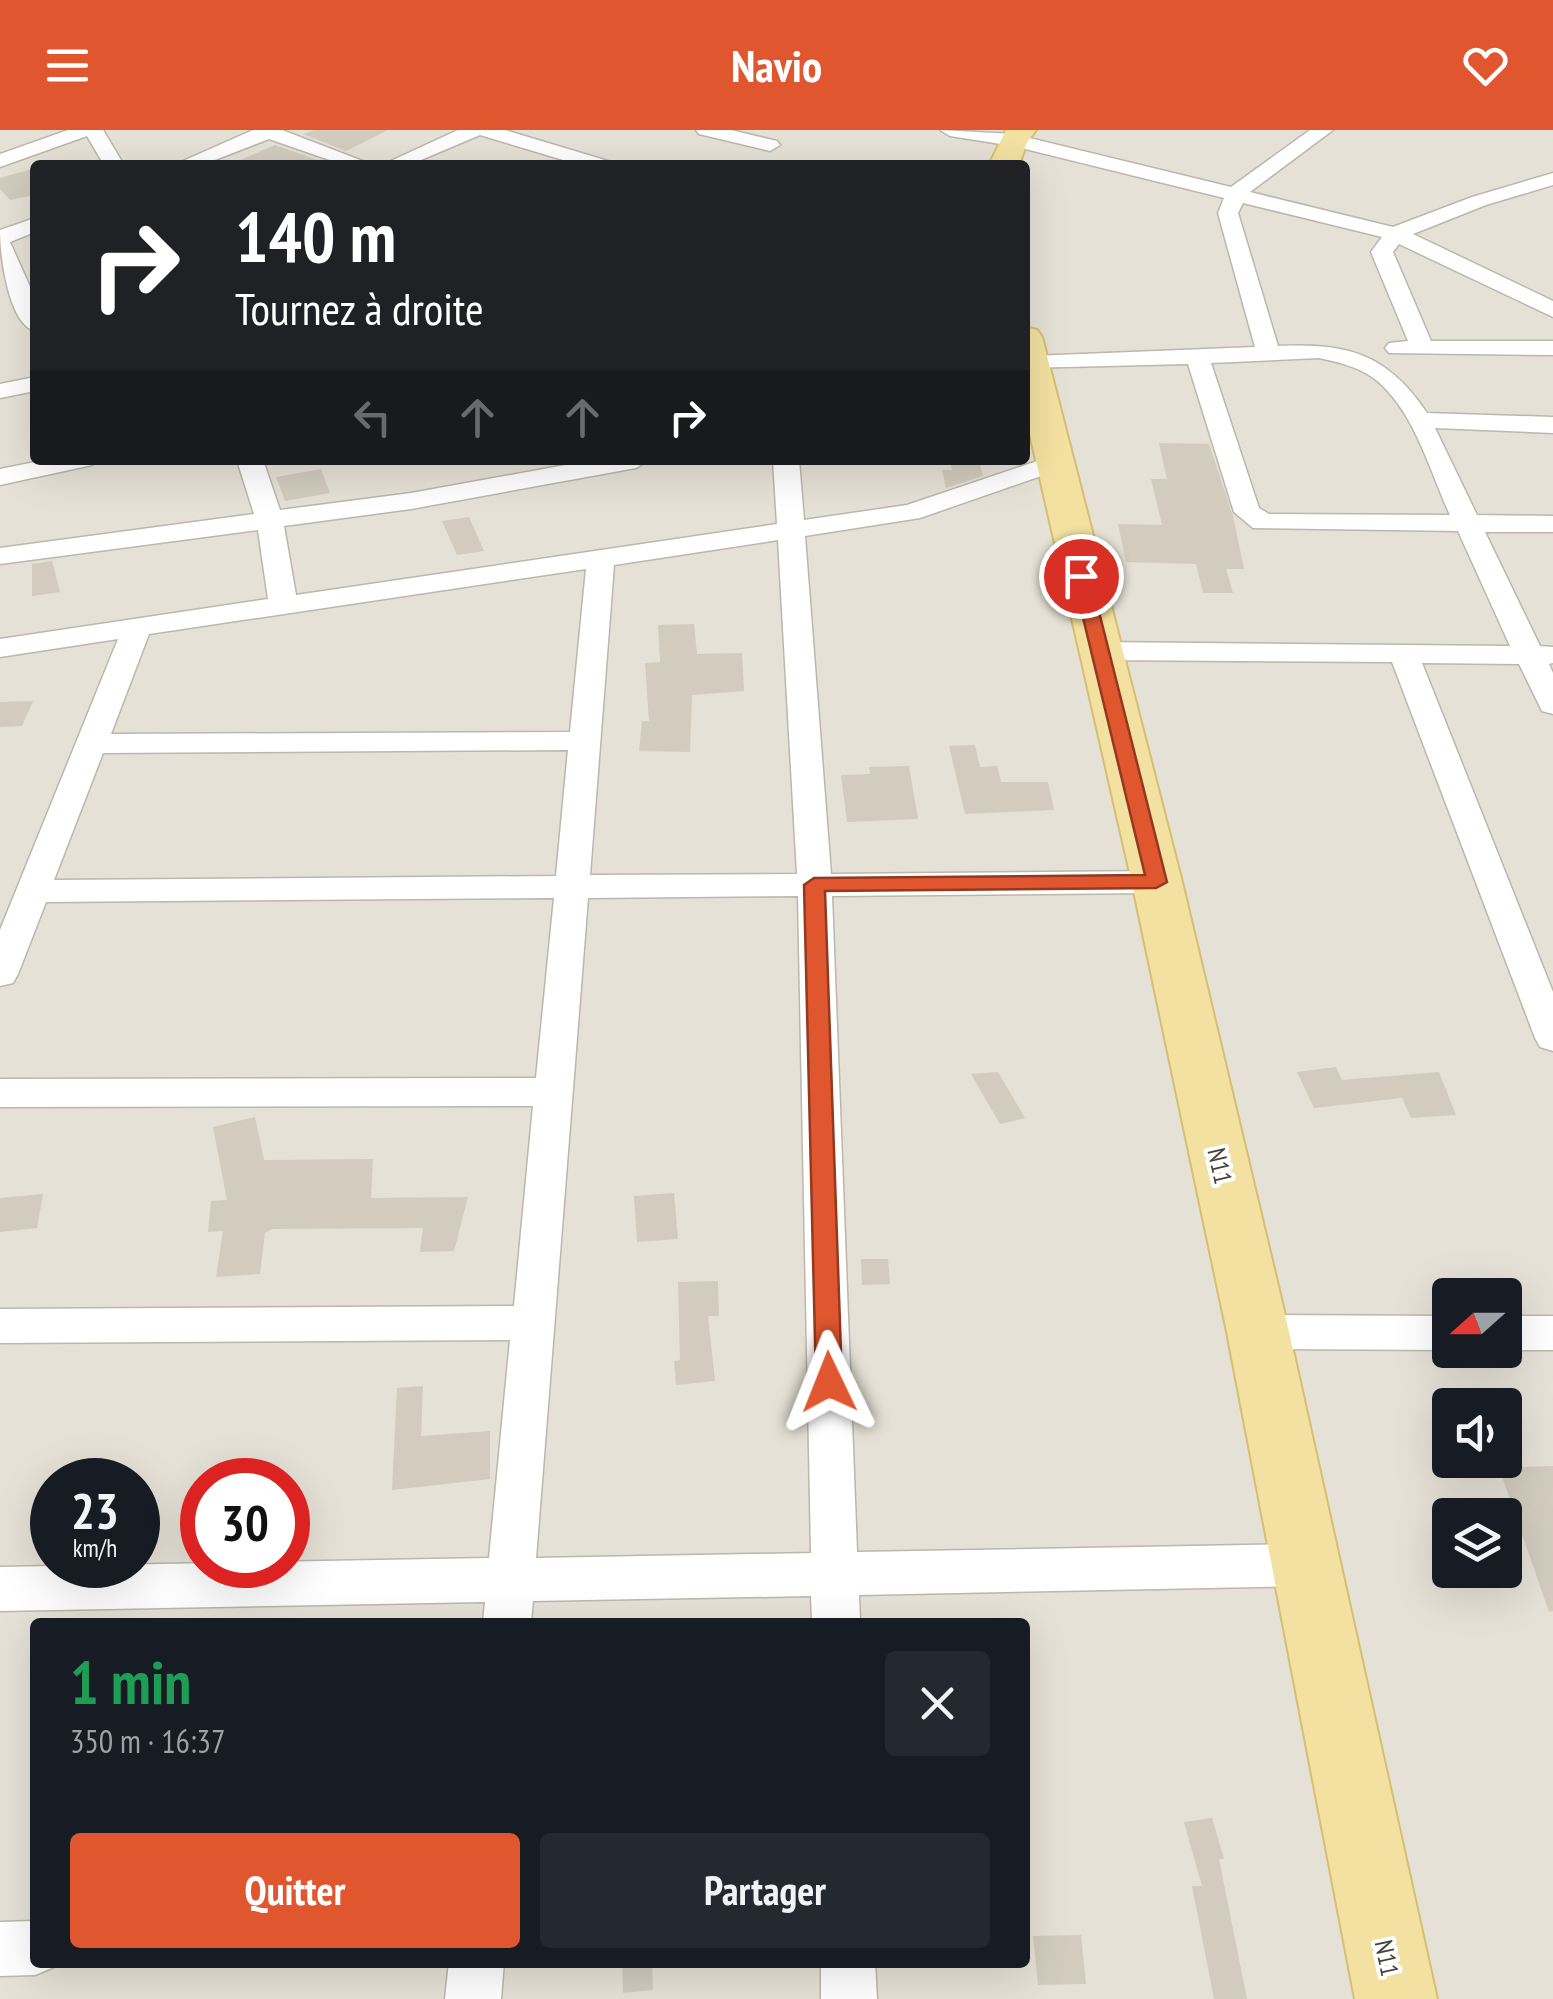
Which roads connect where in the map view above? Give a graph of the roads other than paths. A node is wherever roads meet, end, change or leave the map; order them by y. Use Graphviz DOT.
graph roads {
  1 [pos="90,130"];
  2 [pos="476,130"];
  3 [pos="484,130"];
  4 [pos="706,130"];
  5 [pos="950,130"];
  6 [pos="1322,130"];
  7 [pos="266,131"];
  8 [pos="773,138"];
  9 [pos="1013,145"];
  10 [pos="111,160"];
  11 [pos="196,160"];
  12 [pos="349,160"];
  13 [pos="404,160"];
  14 [pos="584,160"];
  15 [pos="758,160"];
  16 [pos="0,161"];
  17 [pos="1553,179"];
  18 [pos="1236,193"];
  19 [pos="30,226"];
  20 [pos="1395,234"];
  21 [pos="0,240"];
  22 [pos="30,307"];
  23 [pos="1550,307"];
  24 [pos="1422,347"];
  25 [pos="1553,348"];
  26 [pos="1030,350"];
  27 [pos="1268,351"];
  28 [pos="1320,351"];
  29 [pos="1197,354"];
  30 [pos="1030,358"];
  31 [pos="30,385"];
  32 [pos="0,391"];
  33 [pos="1419,420"];
  34 [pos="1553,425"];
  35 [pos="1055,463"];
  36 [pos="59,465"];
  37 [pos="252,465"];
  38 [pos="606,465"];
  39 [pos="786,465"];
  40 [pos="0,477"];
  41 [pos="270,522"];
  42 [pos="1553,524"];
  43 [pos="1469,525"];
  44 [pos="790,528"];
  45 [pos="0,556"];
  46 [pos="601,560"];
  47 [pos="283,606"];
  48 [pos="137,629"];
  49 [pos="0,648"];
  50 [pos="1099,651"];
  51 [pos="1404,654"];
  52 [pos="1542,655"];
  53 [pos="1553,705"];
  54 [pos="586,741"];
  55 [pos="92,744"];
  56 [pos="1156,882"];
  57 [pos="814,885"];
  58 [pos="574,887"];
  59 [pos="33,892"];
  60 [pos="0,974"];
  61 [pos="1553,1038"];
  62 [pos="552,1092"];
  63 [pos="0,1093"];
  64 [pos="534,1323"];
  65 [pos="0,1326"];
  66 [pos="1258,1332"];
  67 [pos="1432,1333"];
  68 [pos="1522,1333"];
  69 [pos="1553,1333"];
  70 [pos="1307,1565"];
  71 [pos="834,1574"];
  72 [pos="0,1589"];
  73 [pos="509,1601"];
  74 [pos="836,1618"];
  75 [pos="30,1948"];
  76 [pos="0,1949"];
  77 [pos="476,1968"];
  78 [pos="848,1968"];
  79 [pos="473,1999"];
  80 [pos="849,1999"];
  81 [pos="1396,1999"];
  1 -- 10 [label="street"];
  1 -- 16 [label="street"];
  2 -- 13 [label="street"];
  3 -- 14 [label="street"];
  4 -- 8 [label="street"];
  5 -- 9 [label="street"];
  6 -- 18 [label="street"];
  7 -- 11 [label="street"];
  7 -- 12 [label="street"];
  8 -- 15 [label="street"];
  9 -- 18 [label="street"];
  17 -- 20 [label="street"];
  18 -- 20 [label="street"];
  18 -- 27 [label="street"];
  19 -- 21 [label="street"];
  20 -- 23 [label="street"];
  20 -- 24 [label="street"];
  21 -- 22 [label="street"];
  24 -- 25 [label="street"];
  24 -- 28 [label="street"];
  26 -- 29 [label="street"];
  27 -- 28 [label="street"];
  27 -- 29 [label="street"];
  28 -- 33 [label="street"];
  29 -- 43 [label="street"];
  30 -- 35 [label="main road, N11"];
  31 -- 32 [label="street"];
  33 -- 34 [label="street"];
  33 -- 43 [label="street"];
  35 -- 44 [label="street"];
  35 -- 50 [label="main road, N11"];
  36 -- 40 [label="street"];
  37 -- 41 [label="street"];
  38 -- 41 [label="street"];
  39 -- 44 [label="street"];
  41 -- 45 [label="street"];
  41 -- 47 [label="street"];
  42 -- 43 [label="street"];
  43 -- 52 [label="street"];
  44 -- 46 [label="street"];
  44 -- 57 [label="street"];
  46 -- 47 [label="street"];
  46 -- 54 [label="street"];
  47 -- 48 [label="street"];
  48 -- 49 [label="street"];
  48 -- 55 [label="street"];
  50 -- 51 [label="street"];
  50 -- 56 [label="main road, N11"];
  51 -- 52 [label="street"];
  51 -- 61 [label="street"];
  52 -- 53 [label="street"];
  54 -- 55 [label="street"];
  54 -- 58 [label="street"];
  55 -- 59 [label="street"];
  56 -- 57 [label="street"];
  56 -- 66 [label="main road, N11"];
  57 -- 58 [label="street"];
  57 -- 71 [label="street"];
  58 -- 59 [label="street"];
  58 -- 62 [label="street"];
  59 -- 60 [label="street"];
  62 -- 63 [label="street"];
  62 -- 64 [label="street"];
  64 -- 65 [label="street"];
  64 -- 73 [label="street"];
  66 -- 67 [label="street"];
  66 -- 70 [label="main road, N11"];
  68 -- 69 [label="street"];
  70 -- 71 [label="street"];
  70 -- 81 [label="main road, N11"];
  71 -- 73 [label="street"];
  71 -- 74 [label="street"];
  72 -- 73 [label="street"];
  75 -- 76 [label="street"];
  77 -- 79 [label="street"];
  78 -- 80 [label="street"];
}
